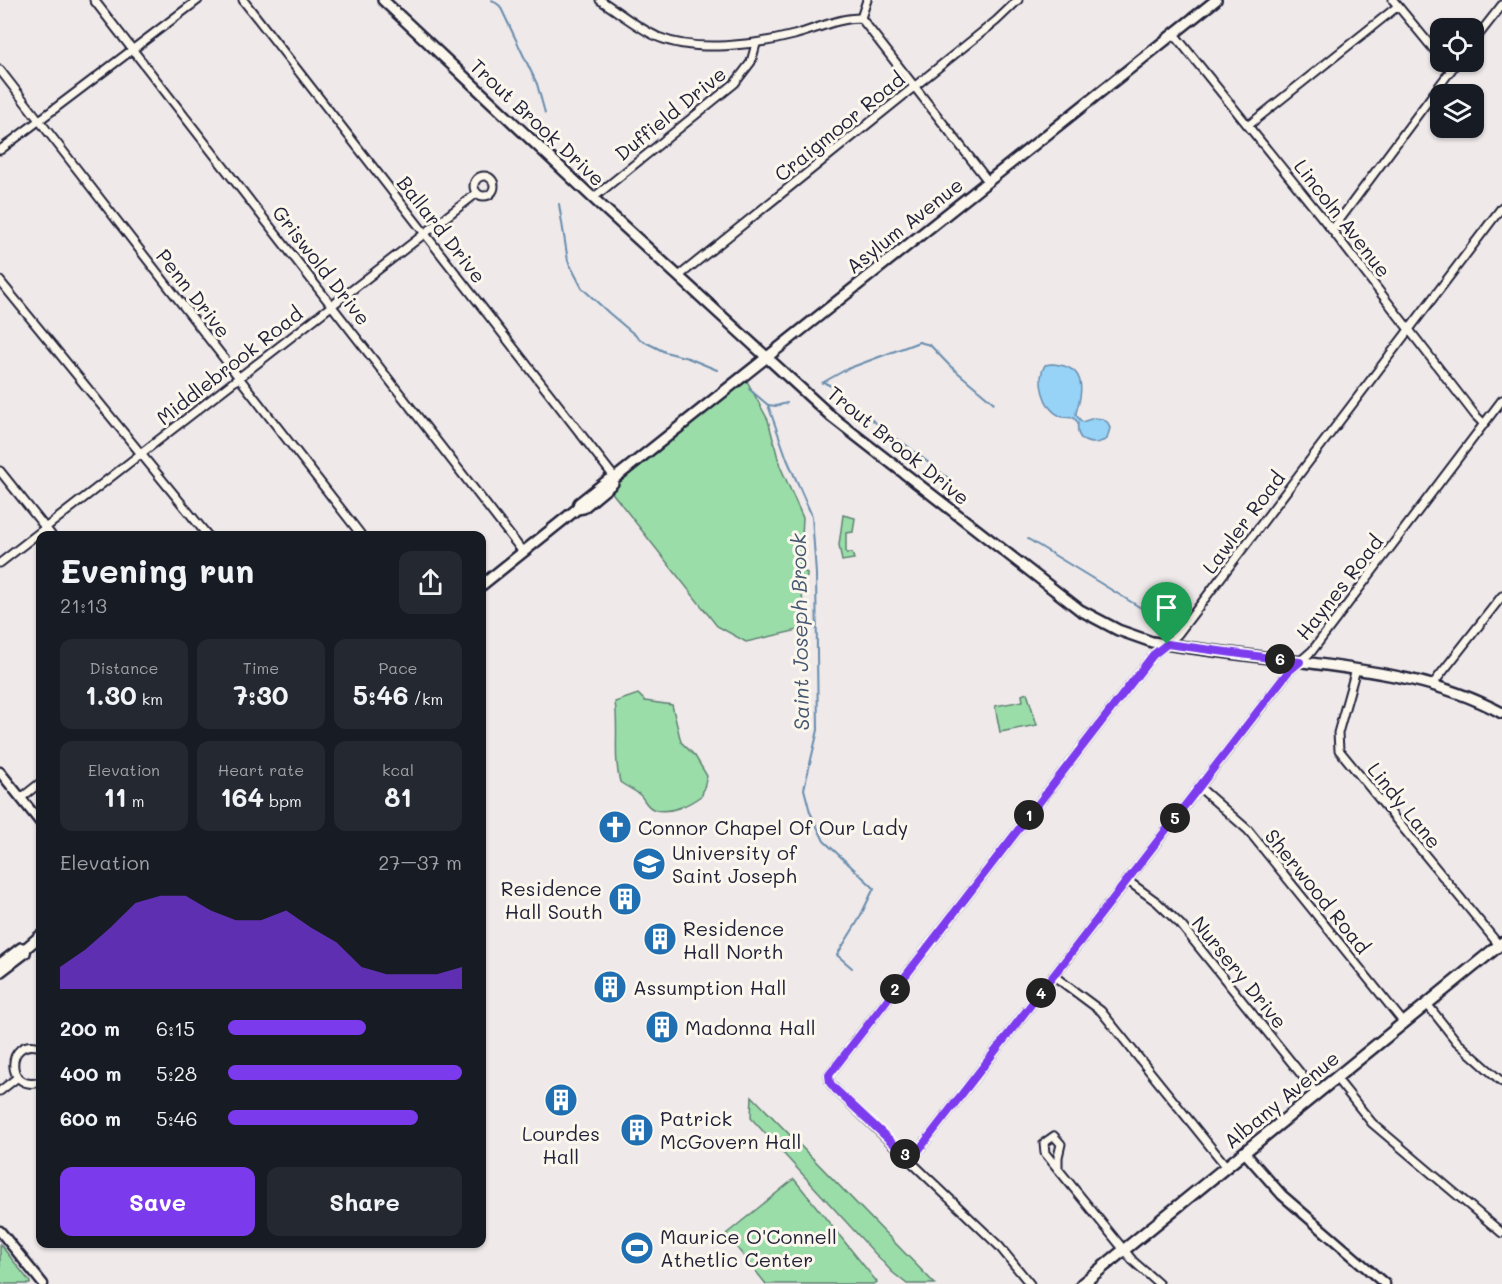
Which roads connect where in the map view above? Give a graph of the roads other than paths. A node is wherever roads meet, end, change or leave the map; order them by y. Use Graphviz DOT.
graph roads {
  1 [pos="94,0"];
  2 [pos="198,0"];
  3 [pos="243,0"];
  4 [pos="383,0"];
  5 [pos="600,0"];
  6 [pos="867,0"];
  7 [pos="1018,0"];
  8 [pos="1216,0"];
  9 [pos="1395,3"];
  10 [pos="1502,5"];
  11 [pos="861,18"];
  12 [pos="1484,28"];
  13 [pos="1174,34"];
  14 [pos="756,44"];
  15 [pos="1430,45"];
  16 [pos="132,50"];
  17 [pos="0,70"];
  18 [pos="1449,72"];
  19 [pos="914,87"];
  20 [pos="40,120"];
  21 [pos="1249,125"];
  22 [pos="0,150"];
  23 [pos="988,181"];
  24 [pos="477,193"];
  25 [pos="592,198"];
  26 [pos="1502,207"];
  27 [pos="1332,230"];
  28 [pos="425,234"];
  29 [pos="679,276"];
  30 [pos="0,281"];
  31 [pos="333,306"];
  32 [pos="1409,331"];
  33 [pos="766,358"];
  34 [pos="239,378"];
  35 [pos="1502,400"];
  36 [pos="1484,423"];
  37 [pos="141,454"];
  38 [pos="0,471"];
  39 [pos="615,478"];
  40 [pos="46,527"];
  41 [pos="41,531"];
  42 [pos="49,531"];
  43 [pos="204,531"];
  44 [pos="358,531"];
  45 [pos="36,535"];
  46 [pos="523,552"];
  47 [pos="0,563"];
  48 [pos="486,582"];
  49 [pos="1502,596"];
  50 [pos="1167,644"];
  51 [pos="1300,662"];
  52 [pos="1356,669"];
  53 [pos="1433,684"];
  54 [pos="1502,713"];
  55 [pos="0,772"];
  56 [pos="36,786"];
  57 [pos="1198,787"];
  58 [pos="21,798"];
  59 [pos="36,817"];
  60 [pos="1128,881"];
  61 [pos="36,939"];
  62 [pos="1501,944"];
  63 [pos="26,948"];
  64 [pos="0,964"];
  65 [pos="0,972"];
  66 [pos="1054,976"];
  67 [pos="1427,1004"];
  68 [pos="1404,1023"];
  69 [pos="36,1046"];
  70 [pos="18,1077"];
  71 [pos="1336,1078"];
  72 [pos="36,1082"];
  73 [pos="1502,1082"];
  74 [pos="0,1091"];
  75 [pos="1317,1094"];
  76 [pos="1244,1152"];
  77 [pos="911,1160"];
  78 [pos="1226,1166"];
  79 [pos="1058,1169"];
  80 [pos="0,1231"];
  81 [pos="1502,1233"];
  82 [pos="1124,1250"];
  83 [pos="43,1284"];
  84 [pos="1030,1284"];
  85 [pos="1082,1284"];
  86 [pos="1159,1284"];
  87 [pos="1384,1284"];
  1 -- 16 [label="street, Griswold Drive"];
  2 -- 16 [label="street"];
  3 -- 28 [label="street, Ballard Drive"];
  4 -- 25 [label="main road, Trout Brook Drive"];
  5 -- 14 [label="street"];
  6 -- 11 [label="street"];
  7 -- 19 [label="street, Craigmoor Road"];
  8 -- 13 [label="main road, Asylum Avenue"];
  9 -- 15 [label="street"];
  9 -- 21 [label="street"];
  10 -- 12 [label="street"];
  11 -- 14 [label="street"];
  11 -- 19 [label="street"];
  13 -- 21 [label="street, Lincoln Avenue"];
  13 -- 23 [label="main road, Asylum Avenue"];
  14 -- 25 [label="street, Duffield Drive"];
  16 -- 20 [label="street"];
  16 -- 31 [label="street, Griswold Drive"];
  17 -- 20 [label="street, Penn Drive"];
  18 -- 27 [label="street"];
  19 -- 23 [label="street"];
  19 -- 29 [label="street, Craigmoor Road"];
  20 -- 22 [label="street"];
  20 -- 34 [label="street, Penn Drive"];
  21 -- 27 [label="street, Lincoln Avenue"];
  23 -- 33 [label="main road, Asylum Avenue"];
  24 -- 28 [label="street, Middlebrook Road"];
  25 -- 29 [label="main road, Trout Brook Drive"];
  26 -- 32 [label="street, Lawler Road"];
  27 -- 32 [label="street, Lincoln Avenue"];
  28 -- 31 [label="street, Middlebrook Road"];
  28 -- 39 [label="street, Ballard Drive"];
  29 -- 33 [label="main road, Trout Brook Drive"];
  30 -- 37 [label="street"];
  31 -- 34 [label="street, Middlebrook Road"];
  31 -- 46 [label="street, Griswold Drive"];
  32 -- 36 [label="street, Lincoln Avenue"];
  32 -- 50 [label="street, Lawler Road"];
  33 -- 39 [label="main road, Asylum Avenue"];
  33 -- 50 [label="main road, Trout Brook Drive"];
  34 -- 37 [label="street, Middlebrook Road"];
  34 -- 44 [label="street, Penn Drive"];
  35 -- 36 [label="street, Haynes Road"];
  36 -- 51 [label="street, Haynes Road"];
  37 -- 40 [label="street, Middlebrook Road"];
  37 -- 43 [label="street"];
  38 -- 40 [label="street"];
  39 -- 46 [label="main road, Asylum Avenue"];
  40 -- 41 [label="street, Middlebrook Road"];
  40 -- 42 [label="street"];
  45 -- 47 [label="street, Middlebrook Road"];
  46 -- 48 [label="main road, Asylum Avenue"];
  49 -- 53 [label="street"];
  50 -- 51 [label="main road, Trout Brook Drive"];
  50 -- 77 [label="street, Lawler Road"];
  51 -- 52 [label="main road, Trout Brook Drive"];
  51 -- 57 [label="street, Haynes Road"];
  52 -- 53 [label="main road, Trout Brook Drive"];
  52 -- 62 [label="street, Lindy Lane"];
  53 -- 54 [label="main road, Trout Brook Drive"];
  55 -- 58 [label="street"];
  56 -- 58 [label="street"];
  57 -- 60 [label="street, Haynes Road"];
  57 -- 68 [label="street, Sherwood Road"];
  58 -- 59 [label="street"];
  60 -- 66 [label="street, Haynes Road"];
  60 -- 75 [label="street, Nursery Drive"];
  61 -- 63 [label="main road"];
  62 -- 67 [label="highway, Albany Avenue"];
  63 -- 64 [label="main road"];
  63 -- 65 [label="main road"];
  66 -- 77 [label="street, Haynes Road"];
  66 -- 78 [label="street"];
  67 -- 68 [label="highway, Albany Avenue"];
  67 -- 73 [label="street"];
  68 -- 71 [label="highway, Albany Avenue"];
  69 -- 70 [label="street"];
  70 -- 72 [label="street"];
  70 -- 74 [label="street"];
  71 -- 75 [label="highway, Albany Avenue"];
  71 -- 81 [label="street"];
  75 -- 76 [label="highway, Albany Avenue"];
  76 -- 78 [label="highway, Albany Avenue"];
  76 -- 87 [label="street"];
  77 -- 84 [label="street"];
  78 -- 82 [label="highway, Albany Avenue"];
  79 -- 82 [label="street"];
  80 -- 83 [label="street"];
  82 -- 85 [label="highway, Albany Avenue"];
  82 -- 86 [label="street"];
}
